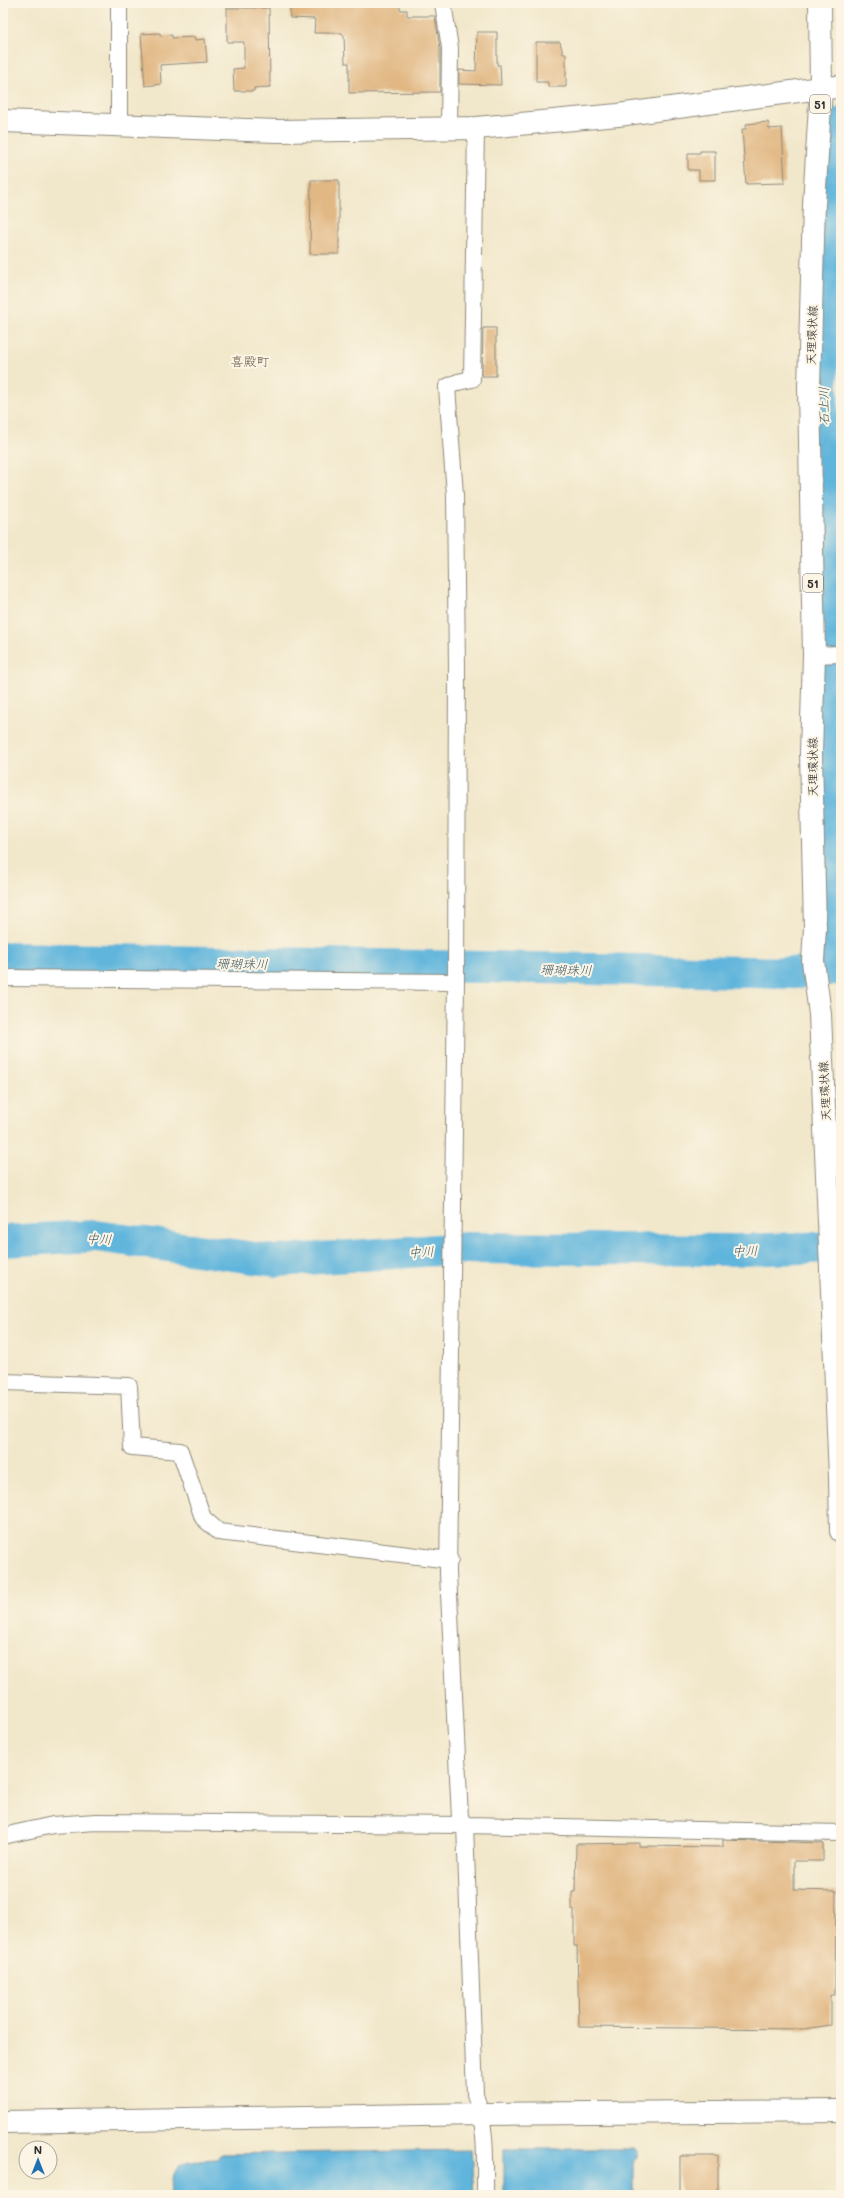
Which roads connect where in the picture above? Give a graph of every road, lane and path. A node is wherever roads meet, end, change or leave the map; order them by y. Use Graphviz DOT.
graph roads {
  1 [pos="119,3"];
  2 [pos="443,3"];
  3 [pos="820,3"];
  4 [pos="831,87"];
  5 [pos="3,121"];
  6 [pos="119,124"];
  7 [pos="476,128"];
  8 [pos="449,129"];
  9 [pos="841,654"];
  10 [pos="814,655"];
  11 [pos="3,978"];
  12 [pos="456,979"];
  13 [pos="834,1250"];
  14 [pos="3,1382"];
  15 [pos="841,1531"];
  16 [pos="450,1560"];
  17 [pos="465,1825"];
  18 [pos="841,1833"];
  19 [pos="3,1836"];
  20 [pos="841,2111"];
  21 [pos="482,2114"];
  22 [pos="3,2122"];
  23 [pos="485,2195"];
  1 -- 6 [label="street"];
  2 -- 8 [label="street"];
  3 -- 4 [label="street, 天理環状線 / 51"];
  4 -- 7 [label="street"];
  4 -- 10 [label="street, 天理環状線 / 51"];
  5 -- 6 [label="street"];
  6 -- 8 [label="street"];
  7 -- 8 [label="street"];
  7 -- 12 [label="street"];
  9 -- 10 [label="street"];
  10 -- 13 [label="street, 天理環状線 / 51"];
  11 -- 12 [label="street"];
  12 -- 16 [label="street"];
  13 -- 15 [label="street, 天理環状線 / 51"];
  14 -- 16 [label="street"];
  16 -- 17 [label="street"];
  17 -- 18 [label="street"];
  17 -- 19 [label="street"];
  17 -- 21 [label="street"];
  20 -- 21 [label="street"];
  21 -- 22 [label="street"];
  21 -- 23 [label="street"];
}
